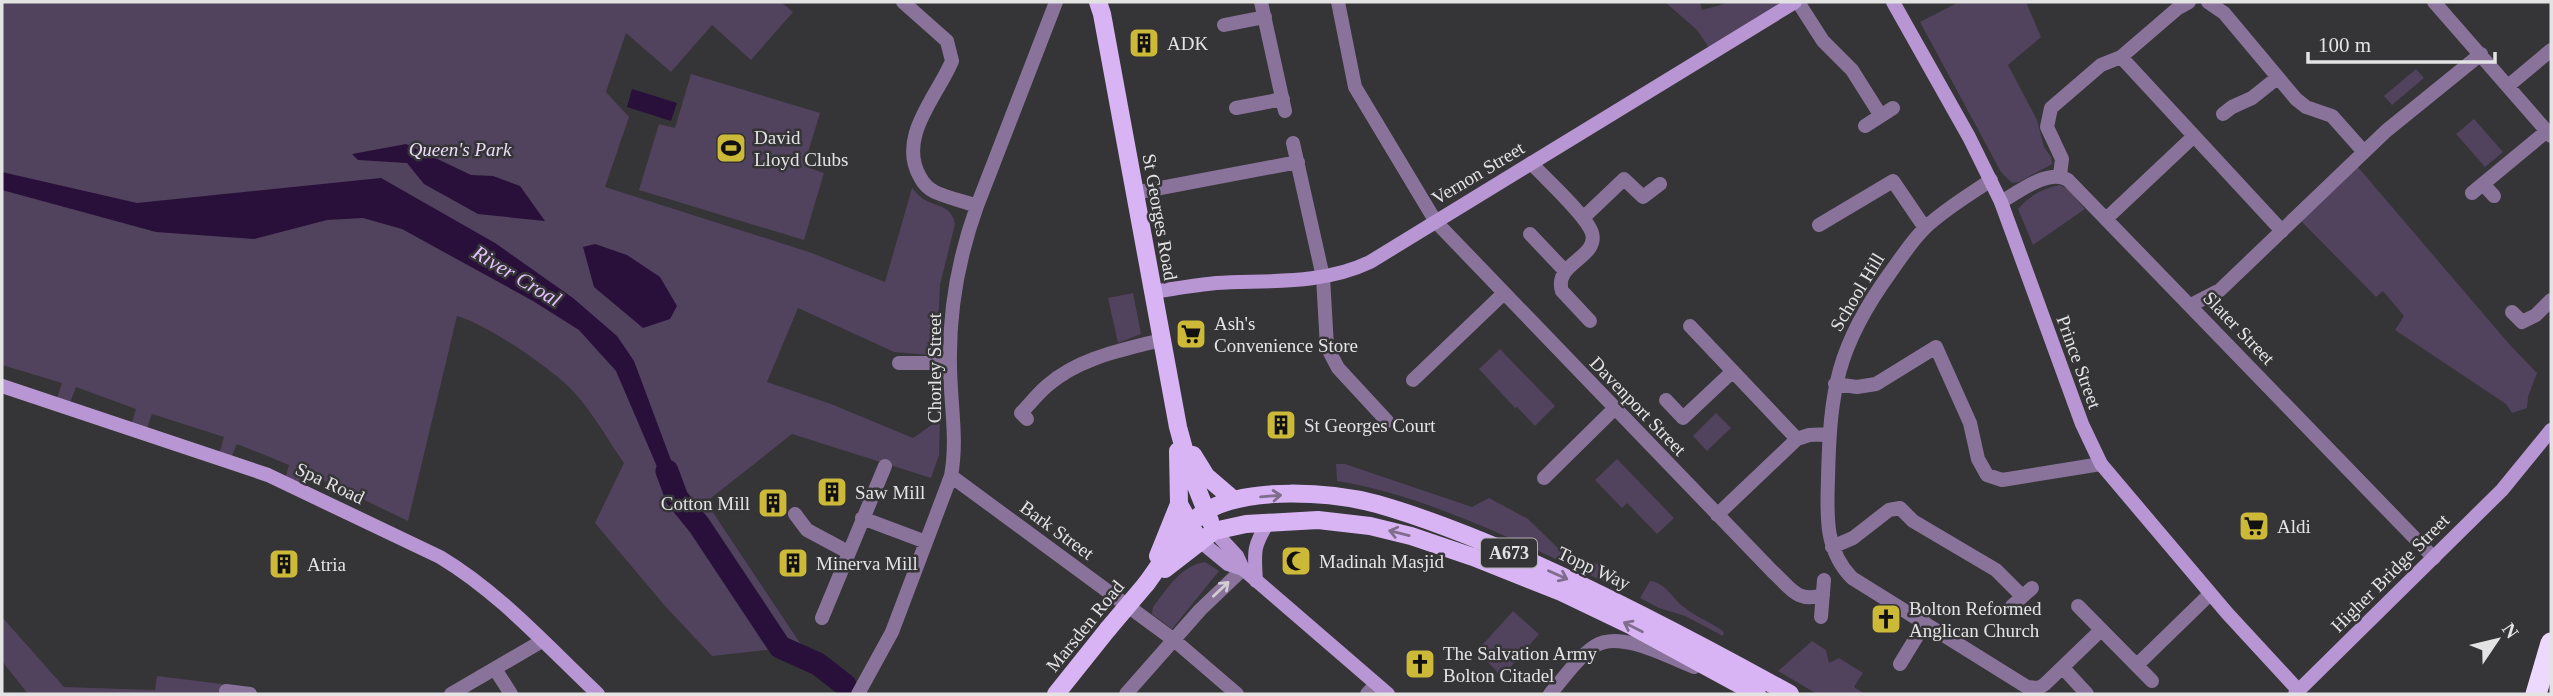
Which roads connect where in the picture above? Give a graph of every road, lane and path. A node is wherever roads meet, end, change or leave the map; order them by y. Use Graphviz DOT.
graph roads {
  1 [pos="903,2"];
  2 [pos="1056,2"];
  3 [pos="1261,2"];
  4 [pos="1338,2"];
  5 [pos="1797,2"];
  6 [pos="1893,2"];
  7 [pos="2208,2"];
  8 [pos="2434,2"];
  9 [pos="2184,3"];
  10 [pos="1100,6"];
  11 [pos="1265,18"];
  12 [pos="1224,25"];
  13 [pos="2551,50"];
  14 [pos="2481,54"];
  15 [pos="2122,57"];
  16 [pos="2277,78"];
  17 [pos="2508,86"];
  18 [pos="1236,108"];
  19 [pos="2223,114"];
  20 [pos="1865,126"];
  21 [pos="2549,133"];
  22 [pos="2194,136"];
  23 [pos="1293,144"];
  24 [pos="2364,152"];
  25 [pos="1298,162"];
  26 [pos="1531,163"];
  27 [pos="2060,175"];
  28 [pos="1991,180"];
  29 [pos="1660,184"];
  30 [pos="1134,193"];
  31 [pos="2494,197"];
  32 [pos="2001,202"];
  33 [pos="976,206"];
  34 [pos="1583,218"];
  35 [pos="2107,218"];
  36 [pos="1436,222"];
  37 [pos="1819,225"];
  38 [pos="1925,228"];
  39 [pos="2282,231"];
  40 [pos="1530,234"];
  41 [pos="1565,271"];
  42 [pos="1323,277"];
  43 [pos="1152,292"];
  44 [pos="1503,294"];
  45 [pos="2551,300"];
  46 [pos="2191,305"];
  47 [pos="2512,312"];
  48 [pos="1590,321"];
  49 [pos="1690,326"];
  50 [pos="1161,340"];
  51 [pos="899,363"];
  52 [pos="950,363"];
  53 [pos="1733,370"];
  54 [pos="1413,380"];
  55 [pos="1835,384"];
  56 [pos="2,386"];
  57 [pos="1666,400"];
  58 [pos="1614,409"];
  59 [pos="1027,419"];
  60 [pos="1387,421"];
  61 [pos="1178,427"];
  62 [pos="2551,430"];
  63 [pos="1829,434"];
  64 [pos="1797,439"];
  65 [pos="2550,447"];
  66 [pos="2101,464"];
  67 [pos="885,466"];
  68 [pos="951,476"];
  69 [pos="1544,478"];
  70 [pos="2512,479"];
  71 [pos="1234,500"];
  72 [pos="1180,503"];
  73 [pos="1206,512"];
  74 [pos="795,514"];
  75 [pos="1717,514"];
  76 [pos="862,518"];
  77 [pos="1269,521"];
  78 [pos="1201,532"];
  79 [pos="926,542"];
  80 [pos="1832,547"];
  81 [pos="848,552"];
  82 [pos="2434,558"];
  83 [pos="1243,569"];
  84 [pos="1256,581"];
  85 [pos="1146,584"];
  86 [pos="2210,594"];
  87 [pos="2022,597"];
  88 [pos="2078,606"];
  89 [pos="1821,617"];
  90 [pos="822,618"];
  91 [pos="1925,623"];
  92 [pos="2101,629"];
  93 [pos="1174,640"];
  94 [pos="542,641"];
  95 [pos="2551,643"];
  96 [pos="1899,655"];
  97 [pos="2137,665"];
  98 [pos="2063,668"];
  99 [pos="495,669"];
  100 [pos="2152,681"];
  101 [pos="1371,689"];
  102 [pos="226,691"];
  103 [pos="1752,691"];
  104 [pos="861,692"];
  105 [pos="2297,692"];
  106 [pos="250,694"];
  107 [pos="451,694"];
  108 [pos="511,694"];
  109 [pos="597,694"];
  110 [pos="1056,694"];
  111 [pos="1126,694"];
  112 [pos="1237,694"];
  113 [pos="1388,694"];
  114 [pos="1550,694"];
  115 [pos="1790,694"];
  116 [pos="2087,694"];
  117 [pos="2536,694"];
  1 -- 33 [label="street"];
  2 -- 33 [label="street, Chorley Street"];
  3 -- 11 [label="street"];
  4 -- 36 [label="street, Davenport Street"];
  5 -- 20 [label="street"];
  5 -- 26 [label="street, Vernon Street"];
  6 -- 28 [label="street, Prince Street"];
  7 -- 16 [label="street"];
  8 -- 14 [label="street"];
  9 -- 15 [label="street"];
  10 -- 30 [label="main road, St Georges Road"];
  11 -- 12 [label="street"];
  11 -- 18 [label="street"];
  13 -- 17 [label="street"];
  14 -- 17 [label="street"];
  14 -- 24 [label="street"];
  15 -- 22 [label="street"];
  15 -- 27 [label="street"];
  16 -- 19 [label="street"];
  16 -- 24 [label="street"];
  17 -- 21 [label="street"];
  21 -- 31 [label="street"];
  22 -- 35 [label="street"];
  22 -- 39 [label="street"];
  23 -- 25 [label="street"];
  24 -- 39 [label="street"];
  25 -- 30 [label="street"];
  25 -- 42 [label="street"];
  26 -- 34 [label="street"];
  26 -- 36 [label="street, Vernon Street"];
  27 -- 32 [label="street"];
  27 -- 35 [label="street, Slater Street"];
  28 -- 32 [label="street, Prince Street"];
  28 -- 38 [label="street, School Hill"];
  29 -- 34 [label="street"];
  30 -- 43 [label="main road, St Georges Road"];
  32 -- 66 [label="street, Prince Street"];
  33 -- 52 [label="street, Chorley Street"];
  34 -- 41 [label="street"];
  35 -- 46 [label="street, Slater Street"];
  36 -- 42 [label="street, Vernon Street"];
  36 -- 44 [label="street, Davenport Street"];
  37 -- 38 [label="street"];
  38 -- 55 [label="street, School Hill"];
  39 -- 46 [label="street"];
  40 -- 41 [label="street"];
  41 -- 48 [label="street"];
  42 -- 43 [label="street, Vernon Street"];
  42 -- 60 [label="street"];
  43 -- 50 [label="main road, St Georges Road"];
  44 -- 54 [label="street"];
  44 -- 58 [label="street, Davenport Street"];
  45 -- 47 [label="street"];
  46 -- 82 [label="street, Slater Street"];
  49 -- 53 [label="street"];
  50 -- 59 [label="street"];
  50 -- 61 [label="main road, St Georges Road"];
  51 -- 52 [label="street"];
  52 -- 68 [label="street, Chorley Street"];
  53 -- 57 [label="street"];
  53 -- 64 [label="street"];
  55 -- 63 [label="street, School Hill"];
  55 -- 66 [label="street"];
  56 -- 94 [label="street, Spa Road"];
  58 -- 69 [label="street"];
  58 -- 75 [label="street, Davenport Street"];
  61 -- 71 [label="main road"];
  61 -- 72 [label="main road, St Georges Road"];
  61 -- 73 [label="main road, St Georges Road"];
  62 -- 70 [label="street, Higher Bridge Street"];
  63 -- 64 [label="street"];
  63 -- 80 [label="street, School Hill"];
  64 -- 75 [label="street"];
  65 -- 70 [label="street, Higher Bridge Street"];
  66 -- 86 [label="street, Prince Street"];
  67 -- 76 [label="street"];
  68 -- 79 [label="street, Chorley Street"];
  68 -- 93 [label="street, Bark Street"];
  70 -- 82 [label="street, Higher Bridge Street"];
  71 -- 73 [label="main road, Topp Way / A673"];
  71 -- 115 [label="main road, Topp Way / A673, one-way"];
  72 -- 78 [label="main road, St Georges Road"];
  72 -- 85 [label="main road"];
  73 -- 78 [label="main road, St Georges Road"];
  74 -- 81 [label="street"];
  75 -- 89 [label="street, Davenport Street"];
  76 -- 79 [label="street"];
  76 -- 81 [label="street"];
  77 -- 78 [label="main road, Topp Way / A673"];
  77 -- 84 [label="street"];
  103 -- 77 [label="main road, Topp Way / A673, one-way"];
  78 -- 83 [label="street, St Georges Road"];
  78 -- 85 [label="main road, Marsden Road"];
  79 -- 104 [label="street, Chorley Street"];
  80 -- 87 [label="street"];
  80 -- 91 [label="street"];
  81 -- 90 [label="street"];
  82 -- 105 [label="street, Higher Bridge Street"];
  83 -- 84 [label="street, St Georges Road"];
  93 -- 83 [label="street, one-way"];
  84 -- 101 [label="street, St Georges Road"];
  85 -- 110 [label="main road, Marsden Road, bridge"];
  86 -- 97 [label="street"];
  86 -- 105 [label="street, Prince Street"];
  88 -- 92 [label="street"];
  91 -- 96 [label="street"];
  91 -- 98 [label="street"];
  92 -- 97 [label="street"];
  92 -- 98 [label="street"];
  93 -- 111 [label="street"];
  93 -- 112 [label="street, Bark Street"];
  94 -- 99 [label="street"];
  94 -- 109 [label="street, Spa Road"];
  95 -- 117 [label="highway"];
  97 -- 100 [label="street"];
  98 -- 116 [label="street"];
  99 -- 107 [label="street"];
  99 -- 108 [label="street"];
  101 -- 113 [label="street, St Georges Road"];
  102 -- 106 [label="street"];
  103 -- 114 [label="street"];
}
